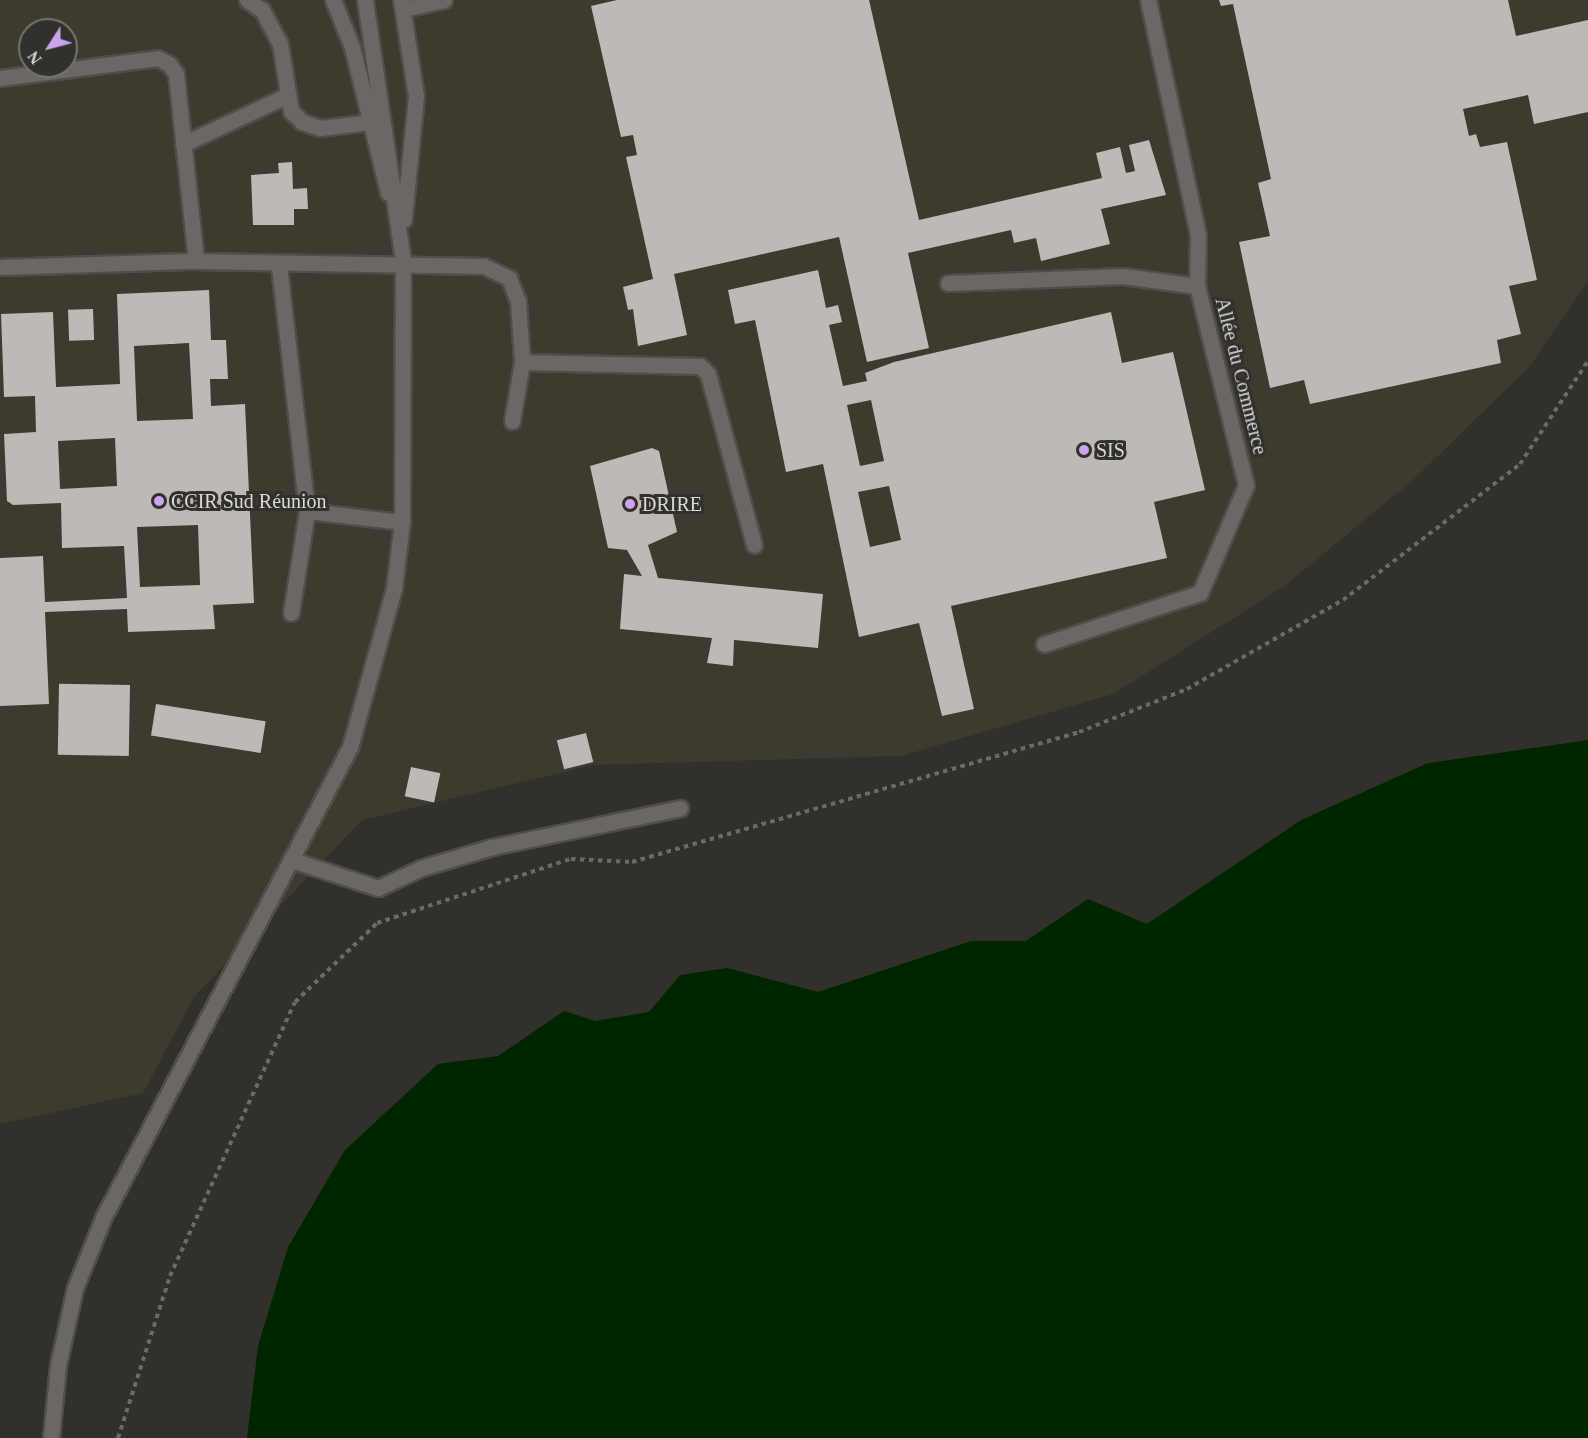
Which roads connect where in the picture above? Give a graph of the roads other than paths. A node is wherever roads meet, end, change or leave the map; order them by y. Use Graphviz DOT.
graph roads {
  1 [pos="247,0"];
  2 [pos="333,0"];
  3 [pos="365,0"];
  4 [pos="444,0"];
  5 [pos="1148,0"];
  6 [pos="402,4"];
  7 [pos="0,78"];
  8 [pos="288,95"];
  9 [pos="370,122"];
  10 [pos="183,144"];
  11 [pos="401,237"];
  12 [pos="196,261"];
  13 [pos="403,261"];
  14 [pos="279,266"];
  15 [pos="0,267"];
  16 [pos="948,283"];
  17 [pos="1197,286"];
  18 [pos="522,362"];
  19 [pos="512,421"];
  20 [pos="307,511"];
  21 [pos="402,522"];
  22 [pos="754,545"];
  23 [pos="291,613"];
  24 [pos="1044,644"];
  25 [pos="680,808"];
  26 [pos="292,860"];
  27 [pos="51,1438"];
  1 -- 8 [label="street"];
  2 -- 9 [label="street"];
  3 -- 11 [label="street"];
  4 -- 6 [label="street"];
  5 -- 17 [label="street, Allée du Commerce"];
  6 -- 11 [label="street"];
  7 -- 10 [label="street"];
  8 -- 9 [label="street"];
  8 -- 10 [label="street"];
  9 -- 11 [label="street"];
  10 -- 12 [label="street"];
  11 -- 13 [label="street"];
  12 -- 14 [label="street"];
  12 -- 15 [label="street"];
  13 -- 14 [label="street"];
  13 -- 18 [label="street"];
  13 -- 21 [label="street"];
  14 -- 20 [label="street"];
  16 -- 17 [label="street"];
  17 -- 24 [label="street, Allée du Commerce"];
  18 -- 19 [label="street"];
  18 -- 22 [label="street"];
  20 -- 21 [label="street"];
  20 -- 23 [label="street"];
  21 -- 26 [label="street"];
  25 -- 26 [label="street"];
  26 -- 27 [label="street"];
}
